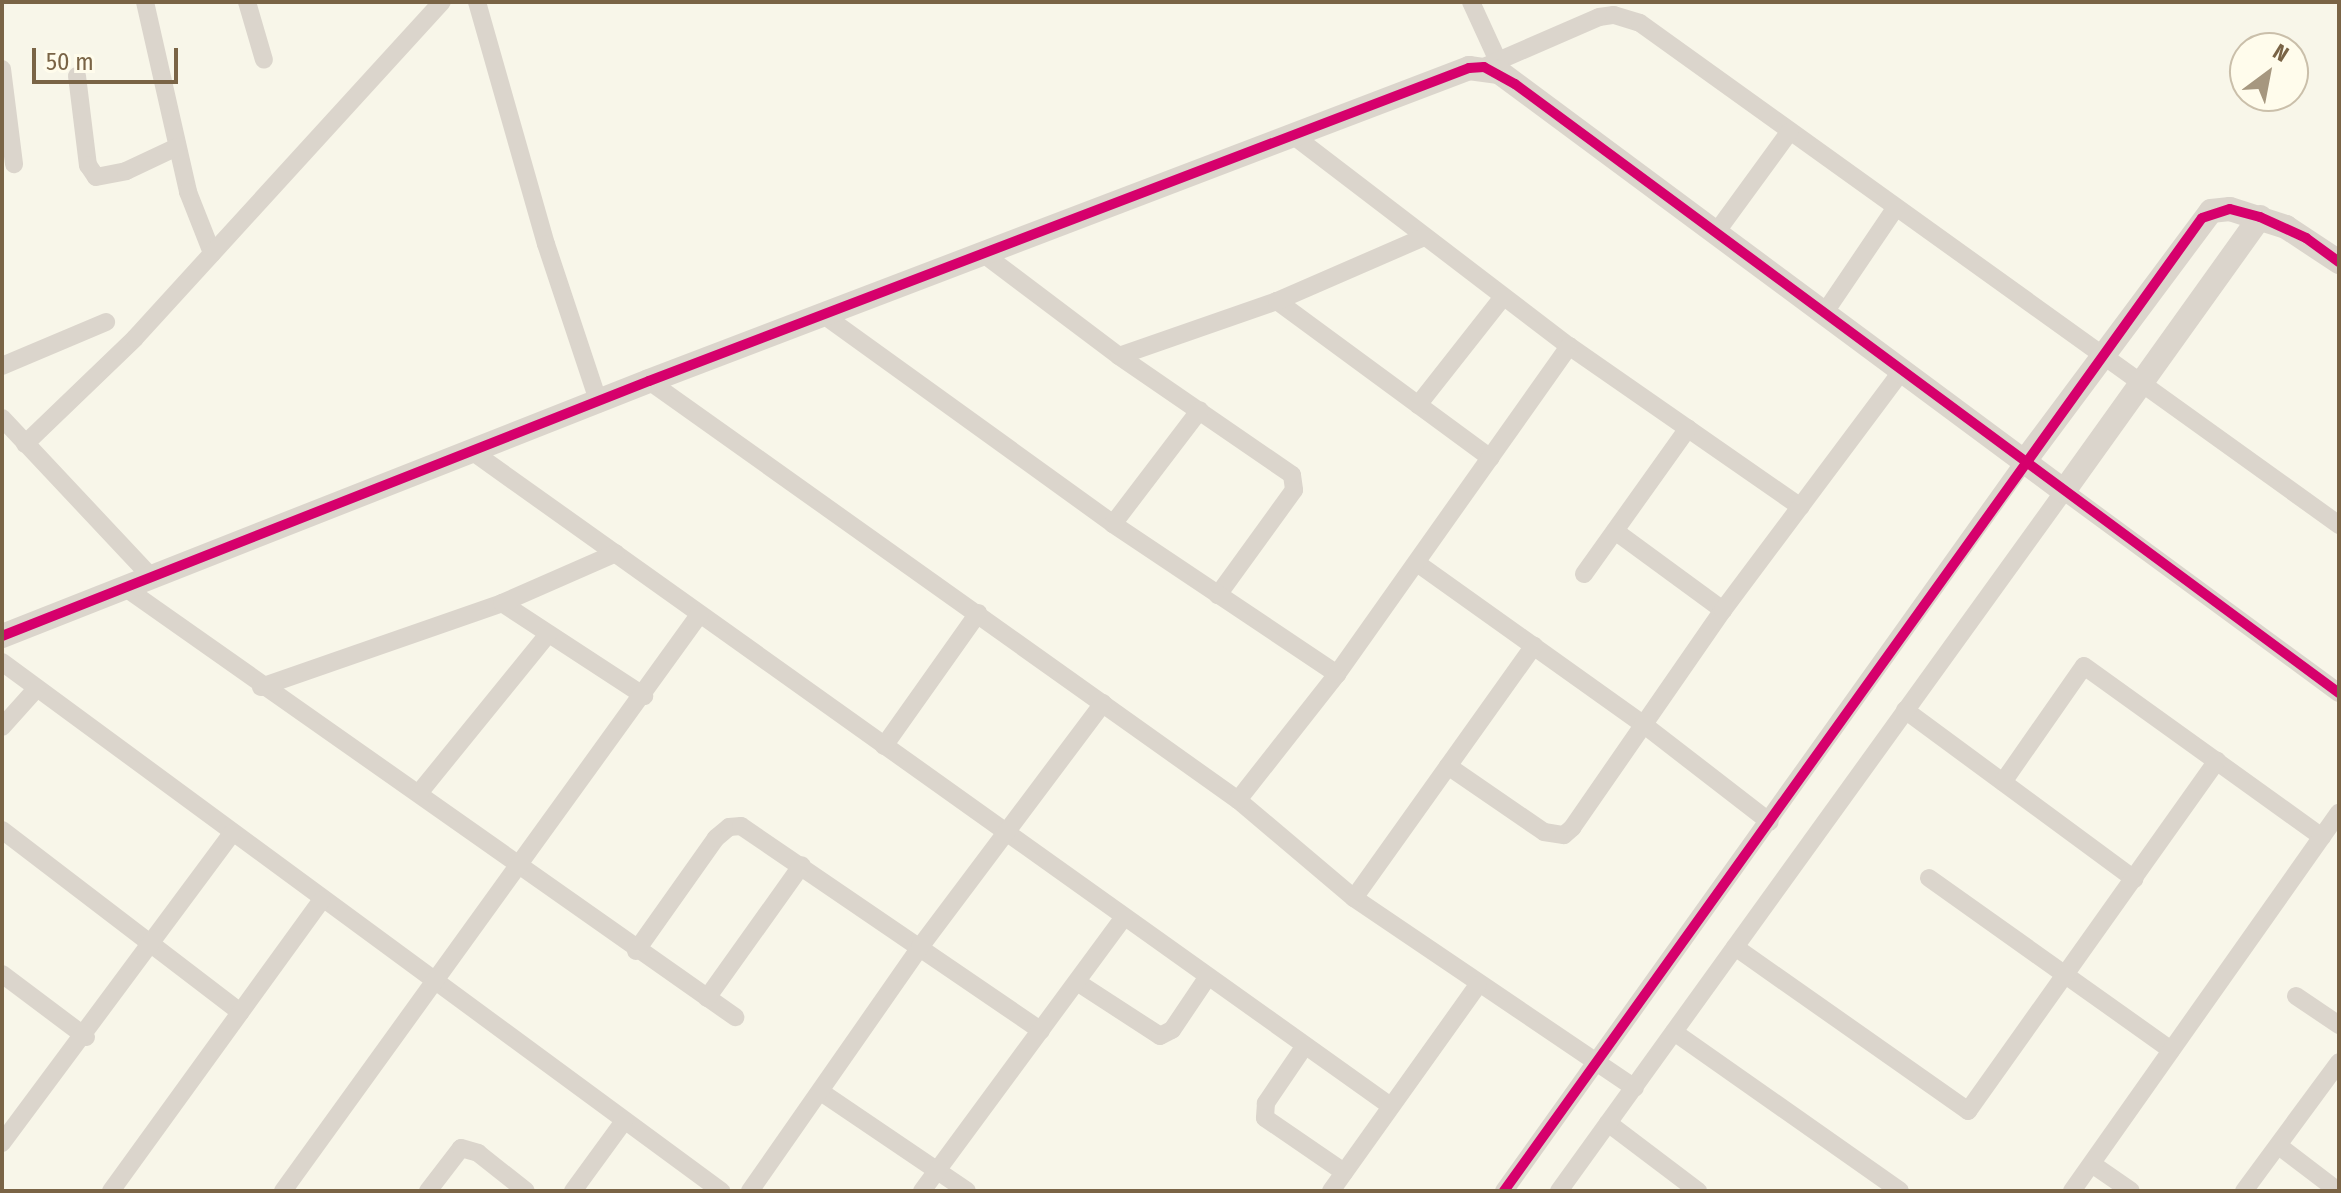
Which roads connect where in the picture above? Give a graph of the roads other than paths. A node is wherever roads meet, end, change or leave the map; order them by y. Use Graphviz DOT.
graph roads {
  1 [pos="145,2"];
  2 [pos="247,2"];
  3 [pos="442,2"];
  4 [pos="477,2"];
  5 [pos="1471,2"];
  6 [pos="264,60"];
  7 [pos="1491,64"];
  8 [pos="2,69"];
  9 [pos="77,76"];
  10 [pos="1790,131"];
  11 [pos="1294,136"];
  12 [pos="177,147"];
  13 [pos="14,164"];
  14 [pos="1896,207"];
  15 [pos="2260,217"];
  16 [pos="1715,234"];
  17 [pos="1422,238"];
  18 [pos="212,253"];
  19 [pos="985,255"];
  20 [pos="2339,262"];
  21 [pos="1503,297"];
  22 [pos="1277,301"];
  23 [pos="1823,315"];
  24 [pos="825,316"];
  25 [pos="106,322"];
  26 [pos="1569,346"];
  27 [pos="1119,356"];
  28 [pos="2103,357"];
  29 [pos="2,366"];
  30 [pos="1900,373"];
  31 [pos="649,381"];
  32 [pos="2140,382"];
  33 [pos="599,403"];
  34 [pos="1418,405"];
  35 [pos="1200,410"];
  36 [pos="4,425"];
  37 [pos="1688,428"];
  38 [pos="25,444"];
  39 [pos="473,452"];
  40 [pos="1491,458"];
  41 [pos="2024,462"];
  42 [pos="2064,491"];
  43 [pos="1801,507"];
  44 [pos="1113,524"];
  45 [pos="2339,525"];
  46 [pos="1615,531"];
  47 [pos="616,553"];
  48 [pos="1417,563"];
  49 [pos="1584,574"];
  50 [pos="153,579"];
  51 [pos="127,589"];
  52 [pos="1218,595"];
  53 [pos="502,603"];
  54 [pos="1723,610"];
  55 [pos="978,613"];
  56 [pos="699,615"];
  57 [pos="548,634"];
  58 [pos="2,636"];
  59 [pos="1534,646"];
  60 [pos="2,662"];
  61 [pos="1337,674"];
  62 [pos="261,687"];
  63 [pos="37,688"];
  64 [pos="2339,693"];
  65 [pos="644,696"];
  66 [pos="1103,703"];
  67 [pos="1905,710"];
  68 [pos="1643,724"];
  69 [pos="2,727"];
  70 [pos="884,746"];
  71 [pos="2217,761"];
  72 [pos="1448,766"];
  73 [pos="2003,782"];
  74 [pos="419,793"];
  75 [pos="1238,800"];
  76 [pos="2339,813"];
  77 [pos="1770,822"];
  78 [pos="2,830"];
  79 [pos="232,833"];
  80 [pos="1005,835"];
  81 [pos="2322,837"];
  82 [pos="802,865"];
  83 [pos="521,867"];
  84 [pos="1929,878"];
  85 [pos="2134,879"];
  86 [pos="1354,898"];
  87 [pos="322,900"];
  88 [pos="1124,917"];
  89 [pos="150,947"];
  90 [pos="920,947"];
  91 [pos="1735,947"];
  92 [pos="636,951"];
  93 [pos="2,974"];
  94 [pos="2066,975"];
  95 [pos="1207,978"];
  96 [pos="1077,982"];
  97 [pos="436,985"];
  98 [pos="1478,985"];
  99 [pos="2296,996"];
  100 [pos="707,998"];
  101 [pos="240,1012"];
  102 [pos="735,1017"];
  103 [pos="2339,1025"];
  104 [pos="1041,1031"];
  105 [pos="1674,1032"];
  106 [pos="86,1037"];
  107 [pos="1304,1047"];
  108 [pos="2171,1050"];
  109 [pos="1595,1062"];
  110 [pos="2339,1062"];
  111 [pos="1635,1088"];
  112 [pos="821,1092"];
  113 [pos="1389,1105"];
  114 [pos="624,1121"];
  115 [pos="1608,1123"];
  116 [pos="2,1143"];
  117 [pos="2279,1146"];
  118 [pos="2092,1164"];
  119 [pos="937,1170"];
  120 [pos="1344,1172"];
  121 [pos="111,1191"];
  122 [pos="283,1191"];
  123 [pos="428,1191"];
  124 [pos="526,1191"];
  125 [pos="573,1191"];
  126 [pos="721,1191"];
  127 [pos="750,1191"];
  128 [pos="922,1191"];
  129 [pos="967,1191"];
  130 [pos="1331,1191"];
  131 [pos="1504,1191"];
  132 [pos="1559,1191"];
  133 [pos="1698,1191"];
  134 [pos="1900,1191"];
  135 [pos="2072,1191"];
  136 [pos="2131,1191"];
  137 [pos="2244,1191"];
  138 [pos="2338,1191"];
  1 -- 12 [label="street"];
  2 -- 6 [label="street"];
  3 -- 18 [label="street"];
  4 -- 33 [label="street"];
  5 -- 7 [label="street"];
  7 -- 10 [label="street"];
  7 -- 11 [label="street"];
  7 -- 16 [label="street"];
  8 -- 13 [label="street"];
  9 -- 12 [label="street"];
  10 -- 14 [label="street"];
  10 -- 16 [label="street"];
  11 -- 17 [label="street"];
  11 -- 19 [label="street"];
  12 -- 18 [label="street"];
  14 -- 23 [label="street"];
  14 -- 28 [label="street"];
  15 -- 20 [label="street"];
  15 -- 28 [label="street"];
  15 -- 32 [label="street"];
  16 -- 23 [label="street"];
  17 -- 21 [label="street"];
  17 -- 22 [label="street"];
  18 -- 38 [label="street"];
  19 -- 24 [label="street"];
  19 -- 27 [label="street"];
  21 -- 26 [label="street"];
  21 -- 34 [label="street"];
  22 -- 27 [label="street"];
  22 -- 34 [label="street"];
  23 -- 30 [label="street"];
  24 -- 31 [label="street"];
  24 -- 44 [label="street"];
  25 -- 29 [label="street"];
  26 -- 37 [label="street"];
  26 -- 40 [label="street"];
  27 -- 35 [label="street"];
  28 -- 32 [label="street"];
  28 -- 41 [label="street"];
  30 -- 41 [label="street"];
  30 -- 43 [label="street"];
  31 -- 33 [label="street"];
  31 -- 55 [label="street"];
  32 -- 42 [label="street"];
  32 -- 45 [label="street"];
  33 -- 39 [label="street"];
  34 -- 40 [label="street"];
  35 -- 44 [label="street"];
  35 -- 52 [label="street"];
  36 -- 38 [label="street"];
  37 -- 43 [label="street"];
  37 -- 46 [label="street"];
  38 -- 50 [label="street"];
  39 -- 47 [label="street"];
  39 -- 50 [label="street"];
  40 -- 48 [label="street"];
  41 -- 42 [label="street"];
  41 -- 77 [label="street"];
  42 -- 64 [label="street"];
  42 -- 67 [label="street"];
  43 -- 54 [label="street"];
  44 -- 52 [label="street"];
  46 -- 49 [label="street"];
  46 -- 54 [label="street"];
  47 -- 53 [label="street"];
  47 -- 56 [label="street"];
  48 -- 59 [label="street"];
  48 -- 61 [label="street"];
  50 -- 51 [label="street"];
  51 -- 58 [label="street"];
  51 -- 62 [label="street"];
  52 -- 61 [label="street"];
  53 -- 57 [label="street"];
  53 -- 62 [label="street"];
  54 -- 68 [label="street"];
  55 -- 66 [label="street"];
  55 -- 70 [label="street"];
  56 -- 65 [label="street"];
  56 -- 70 [label="street"];
  57 -- 65 [label="street"];
  57 -- 74 [label="street"];
  59 -- 68 [label="street"];
  59 -- 72 [label="street"];
  60 -- 63 [label="street"];
  61 -- 75 [label="street"];
  62 -- 74 [label="street"];
  63 -- 69 [label="street"];
  63 -- 79 [label="street"];
  65 -- 83 [label="street"];
  66 -- 75 [label="street"];
  66 -- 80 [label="street"];
  67 -- 73 [label="street"];
  67 -- 91 [label="street"];
  68 -- 72 [label="street"];
  68 -- 77 [label="street"];
  70 -- 80 [label="street"];
  71 -- 73 [label="street"];
  71 -- 81 [label="street"];
  71 -- 85 [label="street"];
  72 -- 86 [label="street"];
  73 -- 85 [label="street"];
  74 -- 83 [label="street"];
  75 -- 86 [label="street"];
  76 -- 81 [label="street"];
  77 -- 109 [label="street"];
  78 -- 89 [label="street"];
  79 -- 87 [label="street"];
  79 -- 89 [label="street"];
  80 -- 88 [label="street"];
  80 -- 90 [label="street"];
  81 -- 108 [label="street"];
  82 -- 90 [label="street"];
  82 -- 92 [label="street"];
  82 -- 100 [label="street"];
  83 -- 92 [label="street"];
  83 -- 97 [label="street"];
  84 -- 94 [label="street"];
  85 -- 94 [label="street"];
  86 -- 98 [label="street"];
  87 -- 97 [label="street"];
  87 -- 101 [label="street"];
  88 -- 95 [label="street"];
  88 -- 96 [label="street"];
  89 -- 101 [label="street"];
  89 -- 106 [label="street"];
  90 -- 104 [label="street"];
  90 -- 112 [label="street"];
  91 -- 94 [label="street"];
  91 -- 105 [label="street"];
  92 -- 100 [label="street"];
  93 -- 106 [label="street"];
  94 -- 108 [label="street"];
  95 -- 96 [label="street"];
  95 -- 107 [label="street"];
  96 -- 104 [label="street"];
  97 -- 114 [label="street"];
  97 -- 122 [label="street"];
  98 -- 109 [label="street"];
  98 -- 113 [label="street"];
  99 -- 103 [label="street"];
  100 -- 102 [label="street"];
  101 -- 121 [label="street"];
  104 -- 119 [label="street"];
  105 -- 111 [label="street"];
  105 -- 134 [label="street"];
  106 -- 116 [label="street"];
  107 -- 113 [label="street"];
  107 -- 120 [label="street"];
  108 -- 118 [label="street"];
  109 -- 111 [label="street"];
  109 -- 131 [label="street"];
  110 -- 117 [label="street"];
  111 -- 115 [label="street"];
  112 -- 119 [label="street"];
  112 -- 127 [label="street"];
  113 -- 120 [label="street"];
  114 -- 125 [label="street"];
  114 -- 126 [label="street"];
  115 -- 132 [label="street"];
  115 -- 133 [label="street"];
  117 -- 137 [label="street"];
  117 -- 138 [label="street"];
  118 -- 135 [label="street"];
  118 -- 136 [label="street"];
  119 -- 128 [label="street"];
  119 -- 129 [label="street"];
  120 -- 130 [label="street"];
  123 -- 124 [label="street"];
}
